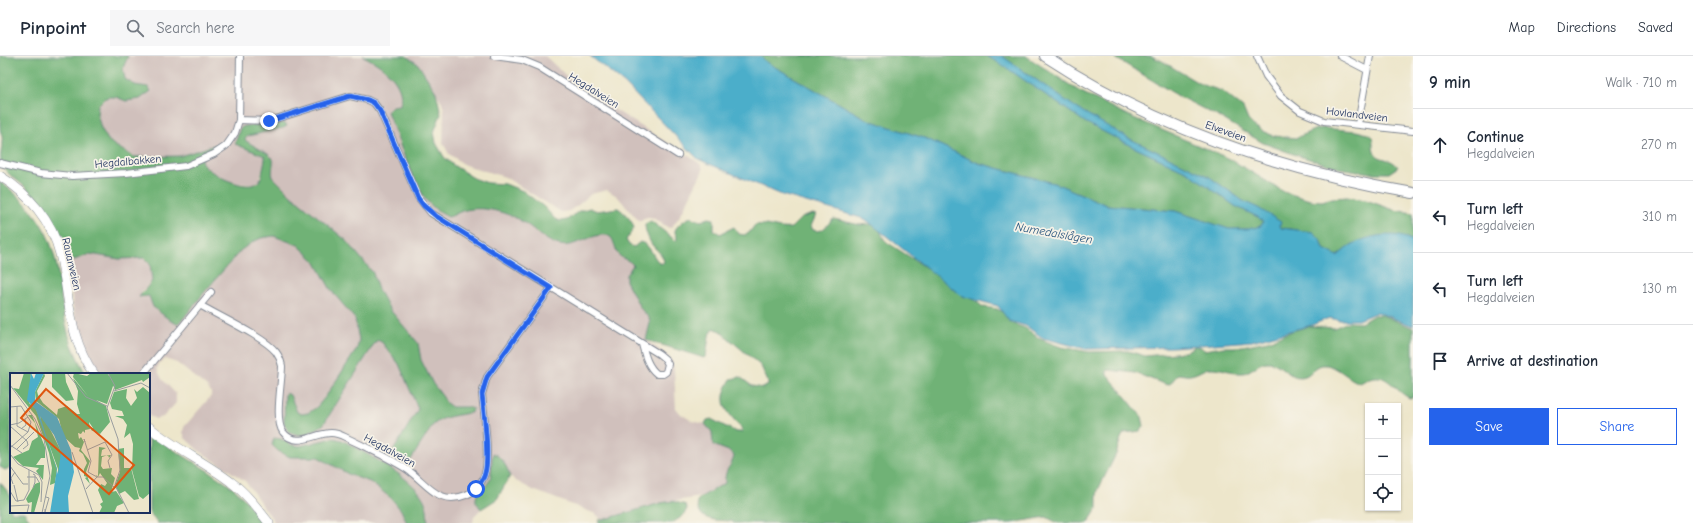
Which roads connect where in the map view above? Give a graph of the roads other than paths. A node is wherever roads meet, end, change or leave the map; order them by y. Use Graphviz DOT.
graph roads {
  1 [pos="240,56"];
  2 [pos="494,56"];
  3 [pos="1045,56"];
  4 [pos="1257,56"];
  5 [pos="1340,56"];
  6 [pos="1370,56"];
  7 [pos="1367,70"];
  8 [pos="239,120"];
  9 [pos="1358,124"];
  10 [pos="1413,131"];
  11 [pos="678,155"];
  12 [pos="0,163"];
  13 [pos="0,176"];
  14 [pos="1413,193"];
  15 [pos="551,288"];
  16 [pos="211,292"];
  17 [pos="200,305"];
  18 [pos="642,344"];
  19 [pos="93,373"];
  20 [pos="144,373"];
  21 [pos="150,428"];
  22 [pos="269,523"];
  1 -- 8 [label="street"];
  2 -- 11 [label="street, Hegdalveien"];
  3 -- 14 [label="highway, Elveveien"];
  4 -- 9 [label="street, Hovlandveien"];
  5 -- 7 [label="street"];
  6 -- 7 [label="street"];
  7 -- 9 [label="street"];
  8 -- 12 [label="street, Hegdalbakken"];
  8 -- 15 [label="street"];
  9 -- 10 [label="street, Hovlandveien"];
  13 -- 19 [label="main road, Rauanveien"];
  15 -- 17 [label="street, Hegdalveien"];
  15 -- 18 [label="street"];
  16 -- 17 [label="street"];
  17 -- 20 [label="street"];
  18 -- 18 [label="street"];
  21 -- 22 [label="main road"];
}
